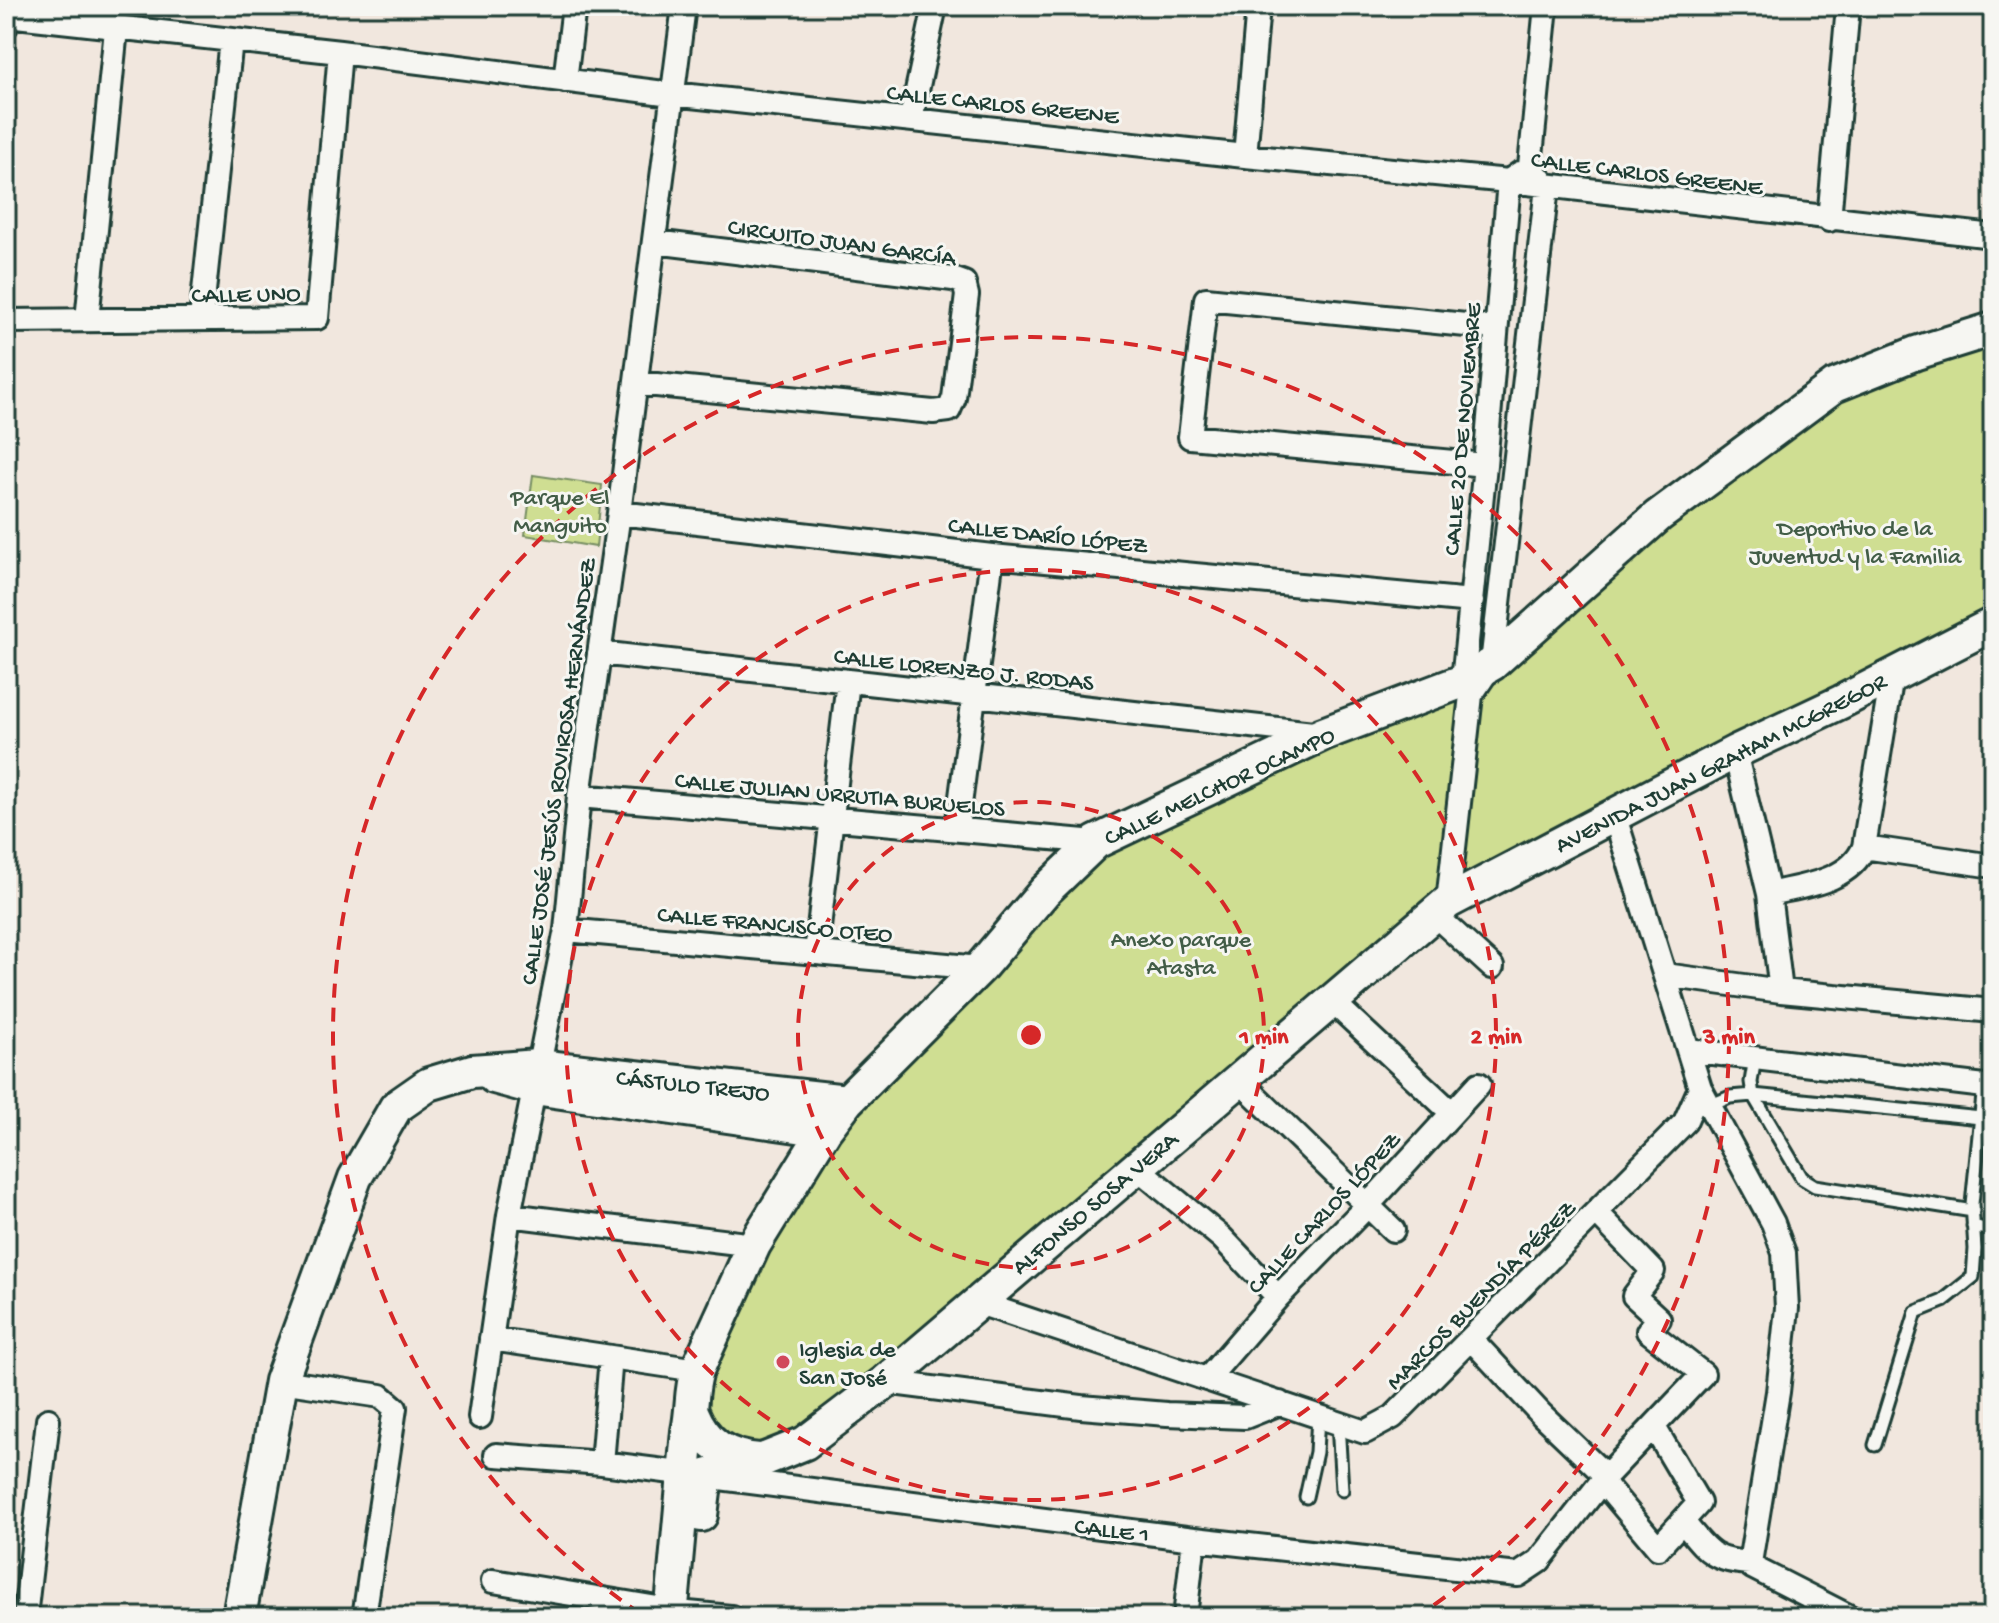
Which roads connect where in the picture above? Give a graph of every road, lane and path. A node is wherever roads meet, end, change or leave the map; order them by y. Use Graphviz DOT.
graph roads {
  1 [pos="574,6"];
  2 [pos="684,6"];
  3 [pos="935,6"];
  4 [pos="1258,6"];
  5 [pos="1546,6"];
  6 [pos="1848,6"];
  7 [pos="7,20"];
  8 [pos="116,29"];
  9 [pos="231,40"];
  10 [pos="340,52"];
  11 [pos="565,81"];
  12 [pos="672,94"];
  13 [pos="911,119"];
  14 [pos="1245,156"];
  15 [pos="1530,166"];
  16 [pos="1509,181"];
  17 [pos="1547,187"];
  18 [pos="1829,220"];
  19 [pos="1993,236"];
  20 [pos="655,242"];
  21 [pos="201,319"];
  22 [pos="87,320"];
  23 [pos="6,321"];
  24 [pos="1496,328"];
  25 [pos="1993,329"];
  26 [pos="636,383"];
  27 [pos="1485,465"];
  28 [pos="619,513"];
  29 [pos="992,556"];
  30 [pos="1472,601"];
  31 [pos="1993,624"];
  32 [pos="599,653"];
  33 [pos="1492,664"];
  34 [pos="1892,676"];
  35 [pos="848,681"];
  36 [pos="1467,688"];
  37 [pos="973,695"];
  38 [pos="1323,734"];
  39 [pos="1735,752"];
  40 [pos="579,796"];
  41 [pos="1614,814"];
  42 [pos="832,818"];
  43 [pos="957,828"];
  44 [pos="1096,842"];
  45 [pos="1864,847"];
  46 [pos="1993,866"];
  47 [pos="1769,894"];
  48 [pos="1442,908"];
  49 [pos="566,930"];
  50 [pos="816,953"];
  51 [pos="1492,967"];
  52 [pos="980,968"];
  53 [pos="1665,975"];
  54 [pos="1781,991"];
  55 [pos="1333,1002"];
  56 [pos="1993,1011"];
  57 [pos="1688,1050"];
  58 [pos="1755,1057"];
  59 [pos="536,1077"];
  60 [pos="1239,1080"];
  61 [pos="1479,1084"];
  62 [pos="1988,1086"];
  63 [pos="1753,1095"];
  64 [pos="1704,1097"];
  65 [pos="847,1101"];
  66 [pos="1451,1112"];
  67 [pos="1981,1118"];
  68 [pos="825,1130"];
  69 [pos="1135,1166"];
  70 [pos="1368,1205"];
  71 [pos="1973,1211"];
  72 [pos="1597,1213"];
  73 [pos="509,1215"];
  74 [pos="1973,1226"];
  75 [pos="1393,1230"];
  76 [pos="1993,1231"];
  77 [pos="754,1245"];
  78 [pos="1278,1297"];
  79 [pos="976,1302"];
  80 [pos="491,1339"];
  81 [pos="1471,1339"];
  82 [pos="611,1357"];
  83 [pos="697,1370"];
  84 [pos="1208,1378"];
  85 [pos="281,1381"];
  86 [pos="885,1382"];
  87 [pos="1280,1403"];
  88 [pos="692,1412"];
  89 [pos="480,1417"];
  90 [pos="48,1420"];
  91 [pos="1328,1420"];
  92 [pos="1654,1427"];
  93 [pos="1875,1445"];
  94 [pos="496,1455"];
  95 [pos="760,1461"];
  96 [pos="602,1463"];
  97 [pos="704,1473"];
  98 [pos="1604,1479"];
  99 [pos="1342,1490"];
  100 [pos="1306,1497"];
  101 [pos="1683,1522"];
  102 [pos="1194,1539"];
  103 [pos="1750,1563"];
  104 [pos="493,1581"];
  105 [pos="680,1614"];
  106 [pos="25,1617"];
  107 [pos="239,1617"];
  108 [pos="364,1617"];
  109 [pos="731,1617"];
  110 [pos="1185,1617"];
  111 [pos="1850,1617"];
  1 -- 11 [label="street"];
  2 -- 12 [label="street, CALLE JOSÉ JESÚS ROVIROSA HERNÁNDEZ"];
  3 -- 13 [label="street"];
  4 -- 14 [label="street"];
  5 -- 15 [label="street"];
  6 -- 18 [label="street"];
  7 -- 8 [label="street, CALLE CARLOS GREENE"];
  8 -- 9 [label="street, CALLE CARLOS GREENE"];
  8 -- 22 [label="street"];
  9 -- 10 [label="street, CALLE CARLOS GREENE"];
  9 -- 21 [label="street"];
  10 -- 11 [label="street, CALLE CARLOS GREENE"];
  10 -- 21 [label="street, CALLE UNO"];
  11 -- 12 [label="street, CALLE CARLOS GREENE"];
  12 -- 13 [label="street, CALLE CARLOS GREENE"];
  12 -- 20 [label="street, CALLE JOSÉ JESÚS ROVIROSA HERNÁNDEZ"];
  13 -- 14 [label="street, CALLE CARLOS GREENE"];
  14 -- 16 [label="street, CALLE CARLOS GREENE"];
  15 -- 16 [label="street"];
  15 -- 17 [label="street"];
  16 -- 17 [label="street, CALLE CARLOS GREENE"];
  16 -- 24 [label="street, CALLE 20 DE NOVIEMBRE"];
  17 -- 18 [label="street, CALLE CARLOS GREENE"];
  17 -- 33 [label="street"];
  18 -- 19 [label="street, CALLE CARLOS GREENE"];
  20 -- 26 [label="street, CALLE JOSÉ JESÚS ROVIROSA HERNÁNDEZ"];
  20 -- 26 [label="street, CIRCUITO JUAN GARCÍA"];
  21 -- 22 [label="street, CALLE UNO"];
  22 -- 23 [label="street, CALLE UNO"];
  24 -- 27 [label="street, CALLE 20 DE NOVIEMBRE"];
  24 -- 27 [label="street"];
  25 -- 33 [label="street, CALLE MELCHOR OCAMPO"];
  26 -- 28 [label="street, CALLE JOSÉ JESÚS ROVIROSA HERNÁNDEZ"];
  27 -- 30 [label="street, CALLE 20 DE NOVIEMBRE"];
  28 -- 29 [label="street, CALLE DARÍO LÓPEZ"];
  28 -- 32 [label="street, CALLE JOSÉ JESÚS ROVIROSA HERNÁNDEZ"];
  29 -- 30 [label="street, CALLE DARÍO LÓPEZ"];
  29 -- 37 [label="street"];
  30 -- 36 [label="street, CALLE 20 DE NOVIEMBRE"];
  31 -- 34 [label="street, AVENIDA JUAN GRAHAM MCGREGOR"];
  32 -- 35 [label="street, CALLE LORENZO J. RODAS"];
  32 -- 40 [label="street, CALLE JOSÉ JESÚS ROVIROSA HERNÁNDEZ"];
  33 -- 36 [label="street, CALLE MELCHOR OCAMPO"];
  34 -- 39 [label="street, AVENIDA JUAN GRAHAM MCGREGOR"];
  34 -- 45 [label="street"];
  35 -- 37 [label="street, CALLE LORENZO J. RODAS"];
  35 -- 42 [label="street"];
  36 -- 38 [label="street, CALLE MELCHOR OCAMPO"];
  36 -- 48 [label="street"];
  37 -- 38 [label="street, CALLE LORENZO J. RODAS"];
  37 -- 43 [label="street"];
  38 -- 44 [label="street, CALLE MELCHOR OCAMPO"];
  39 -- 41 [label="street, AVENIDA JUAN GRAHAM MCGREGOR"];
  39 -- 47 [label="street"];
  40 -- 42 [label="street, CALLE JULIAN URRUTIA BURUELOS"];
  40 -- 49 [label="street, CALLE JOSÉ JESÚS ROVIROSA HERNÁNDEZ"];
  41 -- 48 [label="street, AVENIDA JUAN GRAHAM MCGREGOR"];
  41 -- 53 [label="street"];
  42 -- 43 [label="street, CALLE JULIAN URRUTIA BURUELOS"];
  42 -- 50 [label="street"];
  43 -- 44 [label="street, CALLE JULIAN URRUTIA BURUELOS"];
  44 -- 52 [label="street, CALLE MELCHOR OCAMPO"];
  45 -- 46 [label="street"];
  45 -- 47 [label="street"];
  47 -- 54 [label="street"];
  48 -- 51 [label="street"];
  48 -- 55 [label="street, ALFONSO SOSA VERA"];
  49 -- 50 [label="street, CALLE FRANCISCO OTEO"];
  49 -- 59 [label="street, CALLE JOSÉ JESÚS ROVIROSA HERNÁNDEZ"];
  50 -- 52 [label="street, CALLE FRANCISCO OTEO"];
  52 -- 65 [label="street, CALLE MELCHOR OCAMPO"];
  53 -- 54 [label="street"];
  53 -- 57 [label="street"];
  54 -- 56 [label="street"];
  55 -- 60 [label="street, ALFONSO SOSA VERA"];
  55 -- 66 [label="street"];
  57 -- 58 [label="street"];
  57 -- 64 [label="street"];
  58 -- 62 [label="street"];
  58 -- 63 [label="lane"];
  59 -- 65 [label="street, CÁSTULO TREJO"];
  59 -- 68 [label="street, CÁSTULO TREJO"];
  59 -- 73 [label="street, CALLE JOSÉ JESÚS ROVIROSA HERNÁNDEZ"];
  59 -- 85 [label="street"];
  60 -- 69 [label="street, ALFONSO SOSA VERA"];
  60 -- 70 [label="street"];
  61 -- 66 [label="street, CALLE CARLOS LÓPEZ"];
  62 -- 67 [label="lane"];
  63 -- 64 [label="lane"];
  63 -- 67 [label="lane"];
  63 -- 71 [label="lane"];
  64 -- 72 [label="street, MARCOS BUENDÍA PÉREZ"];
  64 -- 103 [label="street"];
  65 -- 68 [label="street, CALLE MELCHOR OCAMPO"];
  66 -- 70 [label="street, CALLE CARLOS LÓPEZ"];
  67 -- 71 [label="lane"];
  68 -- 77 [label="street, CALLE MELCHOR OCAMPO"];
  69 -- 78 [label="street"];
  69 -- 79 [label="street, ALFONSO SOSA VERA"];
  70 -- 75 [label="street"];
  70 -- 78 [label="street, CALLE CARLOS LÓPEZ"];
  71 -- 74 [label="lane"];
  72 -- 81 [label="street, MARCOS BUENDÍA PÉREZ"];
  72 -- 92 [label="street"];
  73 -- 77 [label="street"];
  73 -- 80 [label="street, CALLE JOSÉ JESÚS ROVIROSA HERNÁNDEZ"];
  74 -- 76 [label="lane"];
  74 -- 93 [label="lane"];
  77 -- 83 [label="street, CALLE MELCHOR OCAMPO"];
  78 -- 84 [label="street, CALLE CARLOS LÓPEZ"];
  79 -- 84 [label="street, MARCOS BUENDÍA PÉREZ"];
  79 -- 86 [label="street, ALFONSO SOSA VERA"];
  80 -- 82 [label="street"];
  80 -- 89 [label="street, CALLE JOSÉ JESÚS ROVIROSA HERNÁNDEZ"];
  81 -- 91 [label="street, MARCOS BUENDÍA PÉREZ"];
  81 -- 98 [label="street"];
  82 -- 83 [label="street"];
  82 -- 96 [label="street"];
  83 -- 88 [label="street, CALLE MELCHOR OCAMPO"];
  84 -- 87 [label="street, MARCOS BUENDÍA PÉREZ"];
  85 -- 107 [label="street"];
  85 -- 108 [label="street"];
  86 -- 87 [label="street"];
  86 -- 95 [label="street, ALFONSO SOSA VERA"];
  87 -- 91 [label="street, MARCOS BUENDÍA PÉREZ"];
  88 -- 95 [label="street"];
  88 -- 97 [label="street, CALLE MELCHOR OCAMPO"];
  90 -- 106 [label="street"];
  91 -- 99 [label="lane"];
  91 -- 100 [label="lane"];
  92 -- 98 [label="street"];
  92 -- 101 [label="street"];
  94 -- 96 [label="street, CALLE 1"];
  95 -- 97 [label="street, ALFONSO SOSA VERA"];
  96 -- 97 [label="street, CALLE 1"];
  97 -- 102 [label="street, CALLE 1"];
  97 -- 105 [label="street, CALLE MELCHOR OCAMPO"];
  98 -- 101 [label="street"];
  98 -- 102 [label="street, CALLE 1"];
  101 -- 103 [label="street"];
  102 -- 110 [label="street"];
  103 -- 111 [label="street"];
  104 -- 105 [label="street"];
  105 -- 109 [label="street"];
}
